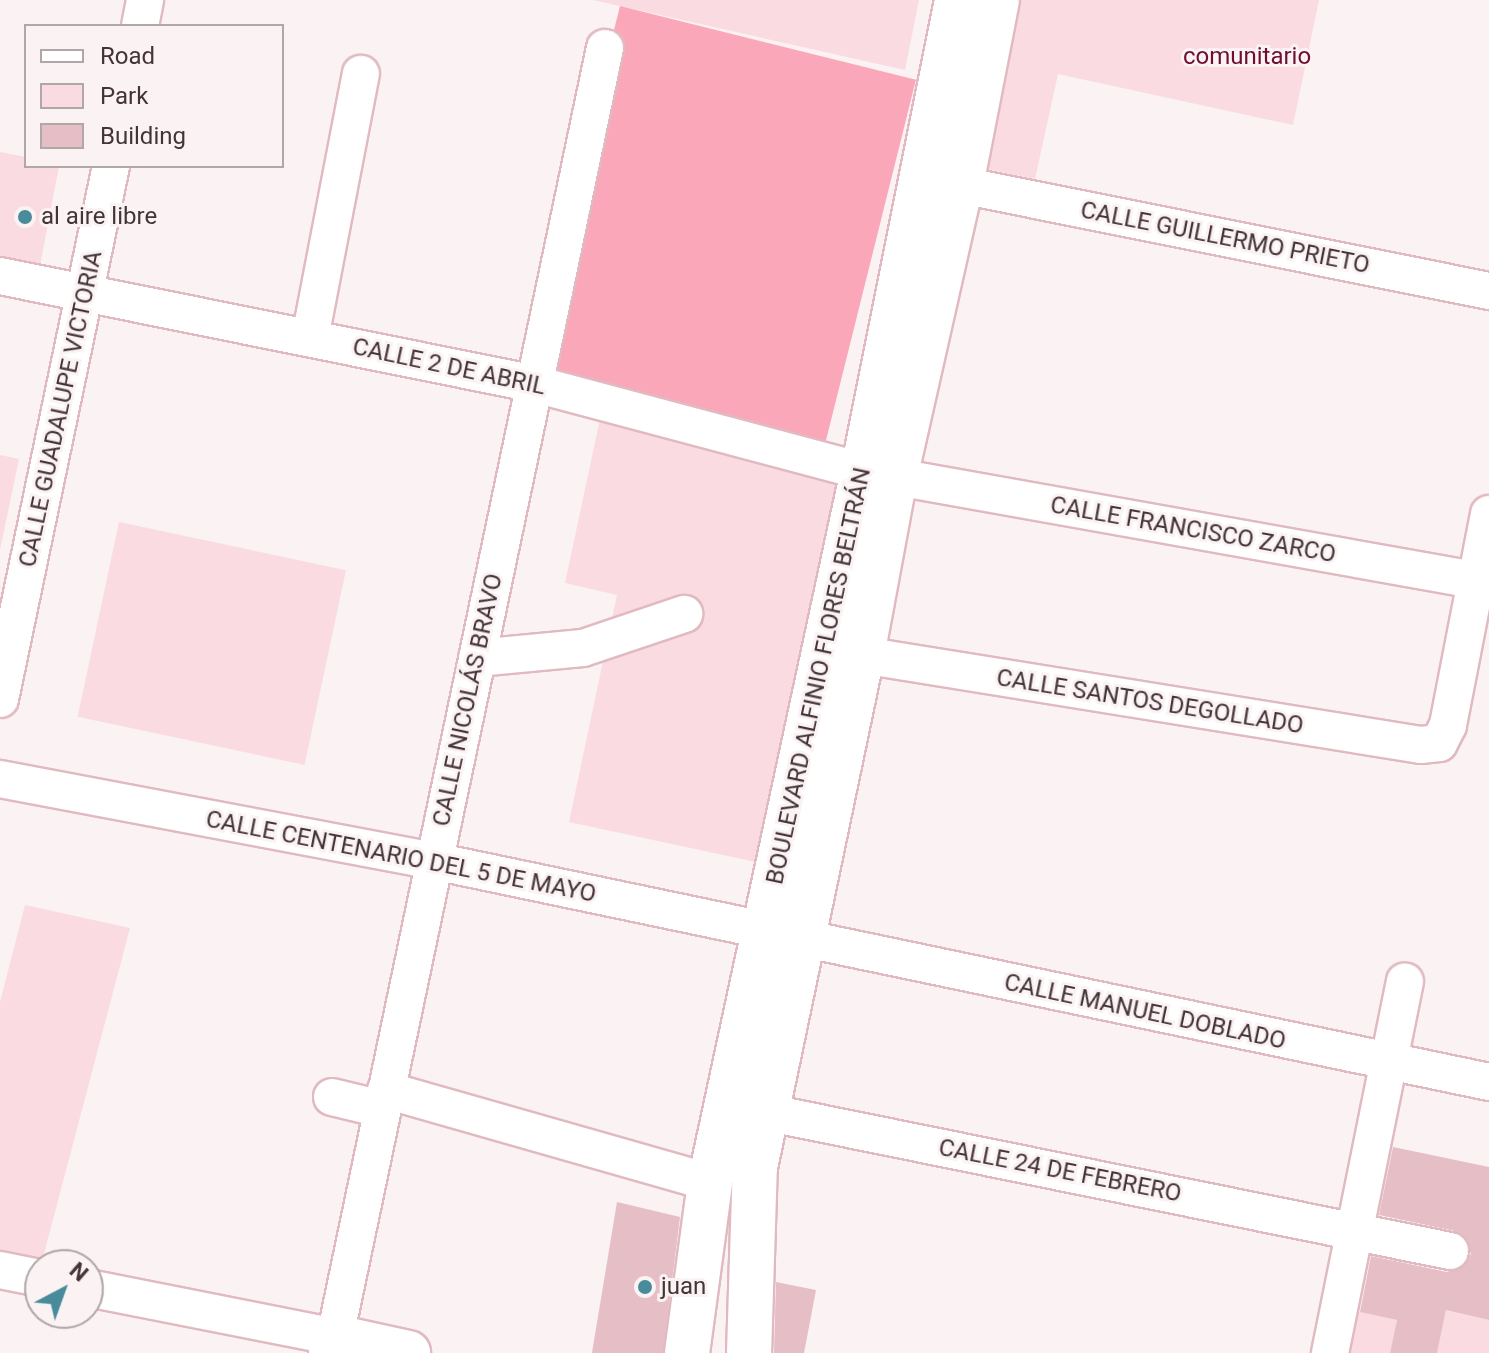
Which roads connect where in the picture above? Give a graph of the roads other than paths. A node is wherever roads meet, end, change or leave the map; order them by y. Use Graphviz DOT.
graph roads {
  1 [pos="145,0"];
  2 [pos="957,0"];
  3 [pos="997,0"];
  4 [pos="140,24"];
  5 [pos="605,48"];
  6 [pos="361,74"];
  7 [pos="957,102"];
  8 [pos="111,168"];
  9 [pos="961,185"];
  10 [pos="0,276"];
  11 [pos="1489,291"];
  12 [pos="85,293"];
  13 [pos="310,338"];
  14 [pos="535,384"];
  15 [pos="879,474"];
  16 [pos="1489,514"];
  17 [pos="1481,584"];
  18 [pos="684,614"];
  19 [pos="862,655"];
  20 [pos="477,658"];
  21 [pos="0,699"];
  22 [pos="0,779"];
  23 [pos="434,861"];
  24 [pos="784,936"];
  25 [pos="1405,982"];
  26 [pos="1391,1063"];
  27 [pos="1489,1082"];
  28 [pos="332,1097"];
  29 [pos="384,1099"];
  30 [pos="765,1112"];
  31 [pos="710,1182"];
  32 [pos="1355,1230"];
  33 [pos="1450,1251"];
  34 [pos="0,1270"];
  35 [pos="24,1275"];
  36 [pos="104,1292"];
  37 [pos="333,1345"];
  38 [pos="408,1353"];
  39 [pos="687,1353"];
  40 [pos="749,1353"];
  41 [pos="1330,1353"];
  1 -- 4 [label="street"];
  2 -- 7 [label="street, BOULEVARD ALFINIO FLORES BELTRÁN"];
  3 -- 7 [label="street, BOULEVARD ALFINIO FLORES BELTRÁN"];
  5 -- 14 [label="street, CALLE NICOLÁS BRAVO"];
  6 -- 13 [label="street"];
  7 -- 9 [label="street, BOULEVARD ALFINIO FLORES BELTRÁN"];
  7 -- 15 [label="street, BOULEVARD ALFINIO FLORES BELTRÁN"];
  8 -- 12 [label="street, CALLE GUADALUPE VICTORIA"];
  9 -- 11 [label="street, CALLE GUILLERMO PRIETO"];
  9 -- 15 [label="street, BOULEVARD ALFINIO FLORES BELTRÁN"];
  10 -- 12 [label="street, CALLE 2 DE ABRIL"];
  12 -- 13 [label="street, CALLE 2 DE ABRIL"];
  12 -- 21 [label="street, CALLE GUADALUPE VICTORIA"];
  13 -- 14 [label="street, CALLE 2 DE ABRIL"];
  14 -- 15 [label="street, CALLE 2 DE ABRIL"];
  14 -- 20 [label="street, CALLE NICOLÁS BRAVO"];
  15 -- 17 [label="street, CALLE FRANCISCO ZARCO"];
  15 -- 19 [label="street, BOULEVARD ALFINIO FLORES BELTRÁN"];
  15 -- 24 [label="street, BOULEVARD ALFINIO FLORES BELTRÁN"];
  16 -- 17 [label="street"];
  17 -- 19 [label="street, CALLE SANTOS DEGOLLADO"];
  18 -- 20 [label="street"];
  19 -- 24 [label="street, BOULEVARD ALFINIO FLORES BELTRÁN"];
  20 -- 23 [label="street, CALLE NICOLÁS BRAVO"];
  22 -- 23 [label="street, CALLE CENTENARIO DEL 5 DE MAYO"];
  23 -- 24 [label="street, CALLE CENTENARIO DEL 5 DE MAYO"];
  23 -- 29 [label="street, CALLE NICOLÁS BRAVO"];
  24 -- 26 [label="street, CALLE MANUEL DOBLADO"];
  24 -- 30 [label="street, BOULEVARD ALFINIO FLORES BELTRÁN"];
  24 -- 31 [label="street, BOULEVARD ALFINIO FLORES BELTRÁN"];
  25 -- 26 [label="street"];
  26 -- 27 [label="street, CALLE MANUEL DOBLADO"];
  26 -- 32 [label="street"];
  28 -- 29 [label="street"];
  29 -- 31 [label="street"];
  29 -- 37 [label="street, CALLE NICOLÁS BRAVO"];
  30 -- 32 [label="street, CALLE 24 DE FEBRERO"];
  30 -- 40 [label="street, BOULEVARD ALFINIO FLORES BELTRÁN"];
  31 -- 39 [label="street, BOULEVARD ALFINIO FLORES BELTRÁN"];
  32 -- 33 [label="street, CALLE 24 DE FEBRERO"];
  32 -- 41 [label="street"];
  34 -- 35 [label="street"];
  36 -- 37 [label="street"];
  37 -- 38 [label="street"];
}
